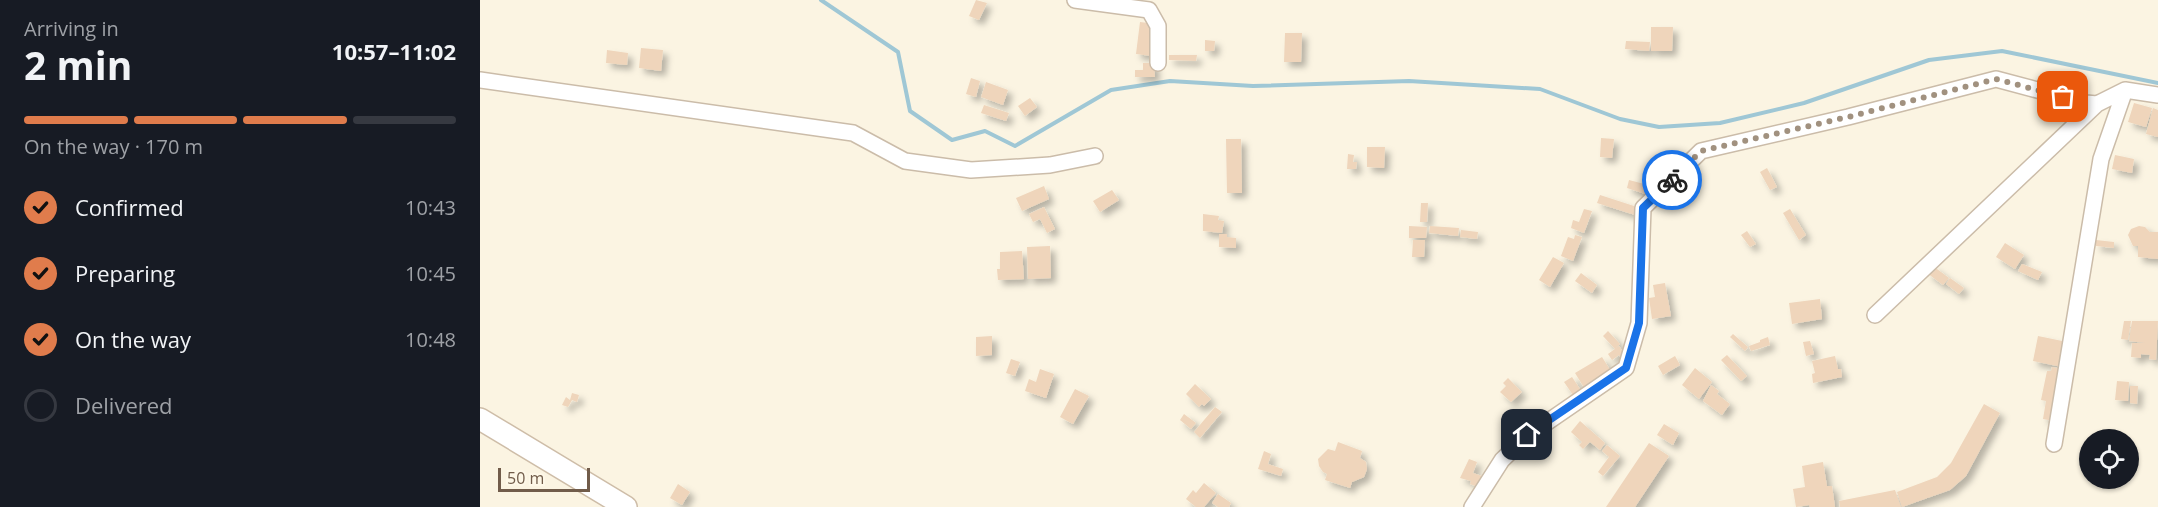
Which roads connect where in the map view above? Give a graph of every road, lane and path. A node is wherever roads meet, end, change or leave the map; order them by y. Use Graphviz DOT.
graph roads {
  1 [pos="1075,0"];
  2 [pos="1158,63"];
  3 [pos="480,80"];
  4 [pos="2125,90"];
  5 [pos="2158,94"];
  6 [pos="2097,104"];
  7 [pos="1095,156"];
  8 [pos="1875,315"];
  9 [pos="480,419"];
  10 [pos="2054,444"];
  11 [pos="626,507"];
  12 [pos="1472,507"];
  1 -- 2 [label="street"];
  3 -- 7 [label="street"];
  4 -- 5 [label="street"];
  4 -- 6 [label="street"];
  4 -- 10 [label="street"];
  6 -- 8 [label="street"];
  6 -- 12 [label="street"];
  9 -- 11 [label="main road"];
}
